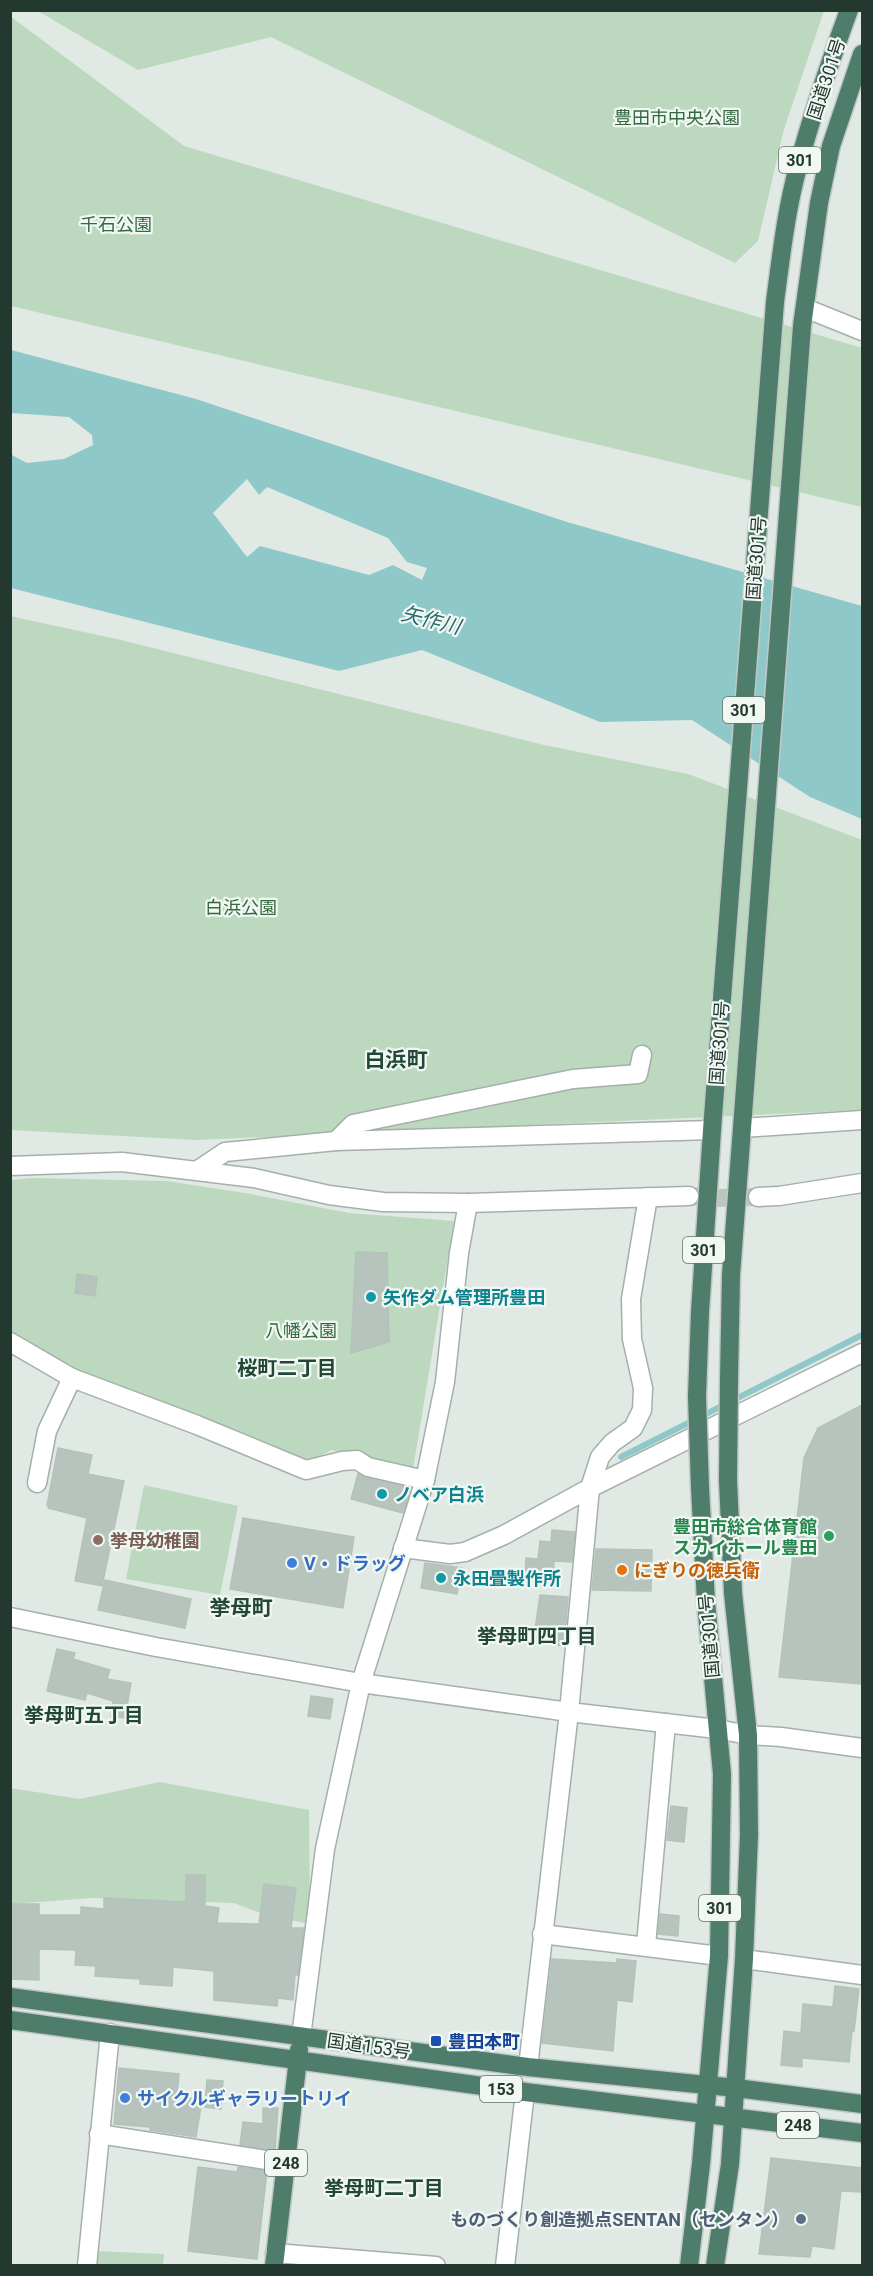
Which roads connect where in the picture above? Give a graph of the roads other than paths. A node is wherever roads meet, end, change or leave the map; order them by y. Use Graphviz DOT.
graph roads {
  1 [pos="849,10"];
  2 [pos="862,54"];
  3 [pos="803,317"];
  4 [pos="862,331"];
  5 [pos="642,1055"];
  6 [pos="862,1120"];
  7 [pos="743,1128"];
  8 [pos="712,1130"];
  9 [pos="336,1142"];
  10 [pos="10,1166"];
  11 [pos="198,1170"];
  12 [pos="862,1183"];
  13 [pos="648,1197"];
  14 [pos="688,1197"];
  15 [pos="758,1197"];
  16 [pos="468,1203"];
  17 [pos="10,1342"];
  18 [pos="862,1353"];
  19 [pos="72,1378"];
  20 [pos="425,1480"];
  21 [pos="38,1483"];
  22 [pos="590,1488"];
  23 [pos="403,1546"];
  24 [pos="10,1617"];
  25 [pos="361,1683"];
  26 [pos="569,1712"];
  27 [pos="666,1723"];
  28 [pos="717,1729"];
  29 [pos="748,1735"];
  30 [pos="862,1748"];
  31 [pos="542,1934"];
  32 [pos="646,1945"];
  33 [pos="719,1956"];
  34 [pos="744,1959"];
  35 [pos="862,1975"];
  36 [pos="10,1997"];
  37 [pos="10,2020"];
  38 [pos="110,2033"];
  39 [pos="301,2037"];
  40 [pos="297,2061"];
  41 [pos="528,2067"];
  42 [pos="707,2086"];
  43 [pos="736,2088"];
  44 [pos="525,2092"];
  45 [pos="862,2104"];
  46 [pos="705,2113"];
  47 [pos="734,2116"];
  48 [pos="862,2133"];
  49 [pos="99,2134"];
  50 [pos="286,2163"];
  51 [pos="275,2259"];
  52 [pos="393,2264"];
  53 [pos="87,2265"];
  54 [pos="436,2265"];
  55 [pos="505,2265"];
  56 [pos="689,2265"];
  57 [pos="715,2265"];
  1 -- 8 [label="highway, 国道301号 / 301"];
  2 -- 3 [label="highway, 国道301号 / 301"];
  3 -- 4 [label="street"];
  3 -- 7 [label="highway, 国道301号 / 301"];
  5 -- 9 [label="street"];
  6 -- 7 [label="street"];
  7 -- 29 [label="highway, 国道301号 / 301, bridge"];
  8 -- 9 [label="street"];
  8 -- 28 [label="highway, 国道301号 / 301, bridge"];
  9 -- 11 [label="street"];
  10 -- 11 [label="street"];
  11 -- 16 [label="street"];
  12 -- 15 [label="street"];
  13 -- 14 [label="street"];
  13 -- 16 [label="street"];
  13 -- 22 [label="street"];
  16 -- 20 [label="street"];
  17 -- 19 [label="street"];
  18 -- 22 [label="street"];
  19 -- 20 [label="street"];
  19 -- 21 [label="street"];
  20 -- 23 [label="street"];
  22 -- 23 [label="street"];
  22 -- 26 [label="street"];
  23 -- 25 [label="street"];
  24 -- 25 [label="street"];
  25 -- 26 [label="street"];
  25 -- 39 [label="street"];
  26 -- 27 [label="street"];
  26 -- 31 [label="street"];
  27 -- 28 [label="street"];
  27 -- 32 [label="street"];
  28 -- 29 [label="street"];
  28 -- 33 [label="highway, 国道301号 / 301"];
  29 -- 30 [label="street"];
  29 -- 34 [label="highway, 国道301号 / 301"];
  31 -- 32 [label="street"];
  31 -- 41 [label="street"];
  32 -- 33 [label="street"];
  33 -- 42 [label="highway, 国道301号 / 301"];
  34 -- 35 [label="street"];
  34 -- 43 [label="highway, 国道301号 / 301"];
  36 -- 39 [label="highway, 国道153号 / 153"];
  37 -- 38 [label="highway, 国道153号 / 153"];
  38 -- 40 [label="highway, 国道153号 / 153"];
  38 -- 49 [label="street"];
  39 -- 40 [label="highway, 248"];
  39 -- 41 [label="highway, 国道153号 / 153"];
  40 -- 44 [label="highway, 国道153号 / 153"];
  40 -- 50 [label="highway, 248"];
  41 -- 42 [label="highway, 国道153号 / 153"];
  42 -- 43 [label="highway, 国道153号 / 153"];
  42 -- 46 [label="highway, 国道301号"];
  43 -- 45 [label="highway, 248"];
  43 -- 47 [label="highway"];
  44 -- 46 [label="highway, 国道153号 / 153"];
  44 -- 55 [label="street"];
  46 -- 47 [label="highway, 国道153号 / 153"];
  46 -- 56 [label="highway"];
  47 -- 48 [label="highway, 248"];
  47 -- 57 [label="highway"];
  49 -- 50 [label="street"];
  49 -- 53 [label="street"];
  50 -- 51 [label="highway, 248"];
  51 -- 52 [label="street"];
  52 -- 54 [label="street"];
}
